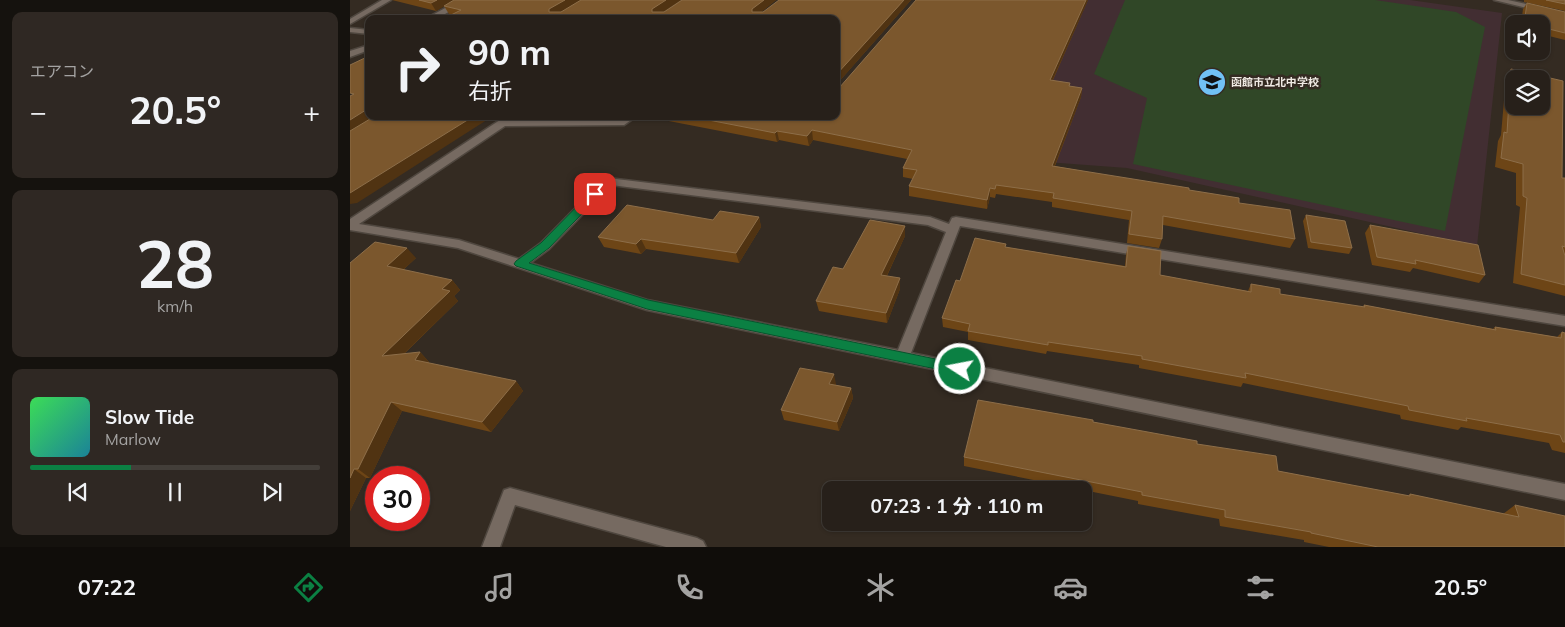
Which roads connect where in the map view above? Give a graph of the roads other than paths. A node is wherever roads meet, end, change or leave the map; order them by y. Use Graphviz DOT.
graph roads {
  1 [pos="387,0"];
  2 [pos="466,0"];
  3 [pos="1498,0"];
  4 [pos="437,15"];
  5 [pos="1565,15"];
  6 [pos="350,22"];
  7 [pos="350,30"];
  8 [pos="365,32"];
  9 [pos="365,48"];
  10 [pos="350,54"];
  11 [pos="507,120"];
  12 [pos="627,120"];
  13 [pos="502,123"];
  14 [pos="350,225"];
  15 [pos="953,230"];
  16 [pos="520,264"];
  17 [pos="1565,321"];
  18 [pos="902,357"];
  19 [pos="1565,492"];
  20 [pos="491,547"];
  21 [pos="697,547"];
  1 -- 6 [label="street"];
  2 -- 4 [label="street"];
  3 -- 5 [label="street"];
  7 -- 8 [label="street"];
  9 -- 10 [label="street"];
  11 -- 13 [label="street"];
  12 -- 13 [label="street"];
  13 -- 14 [label="street"];
  14 -- 16 [label="street"];
  15 -- 16 [label="street"];
  15 -- 17 [label="street"];
  15 -- 18 [label="street"];
  16 -- 18 [label="street"];
  18 -- 19 [label="street"];
  20 -- 21 [label="street"];
}
